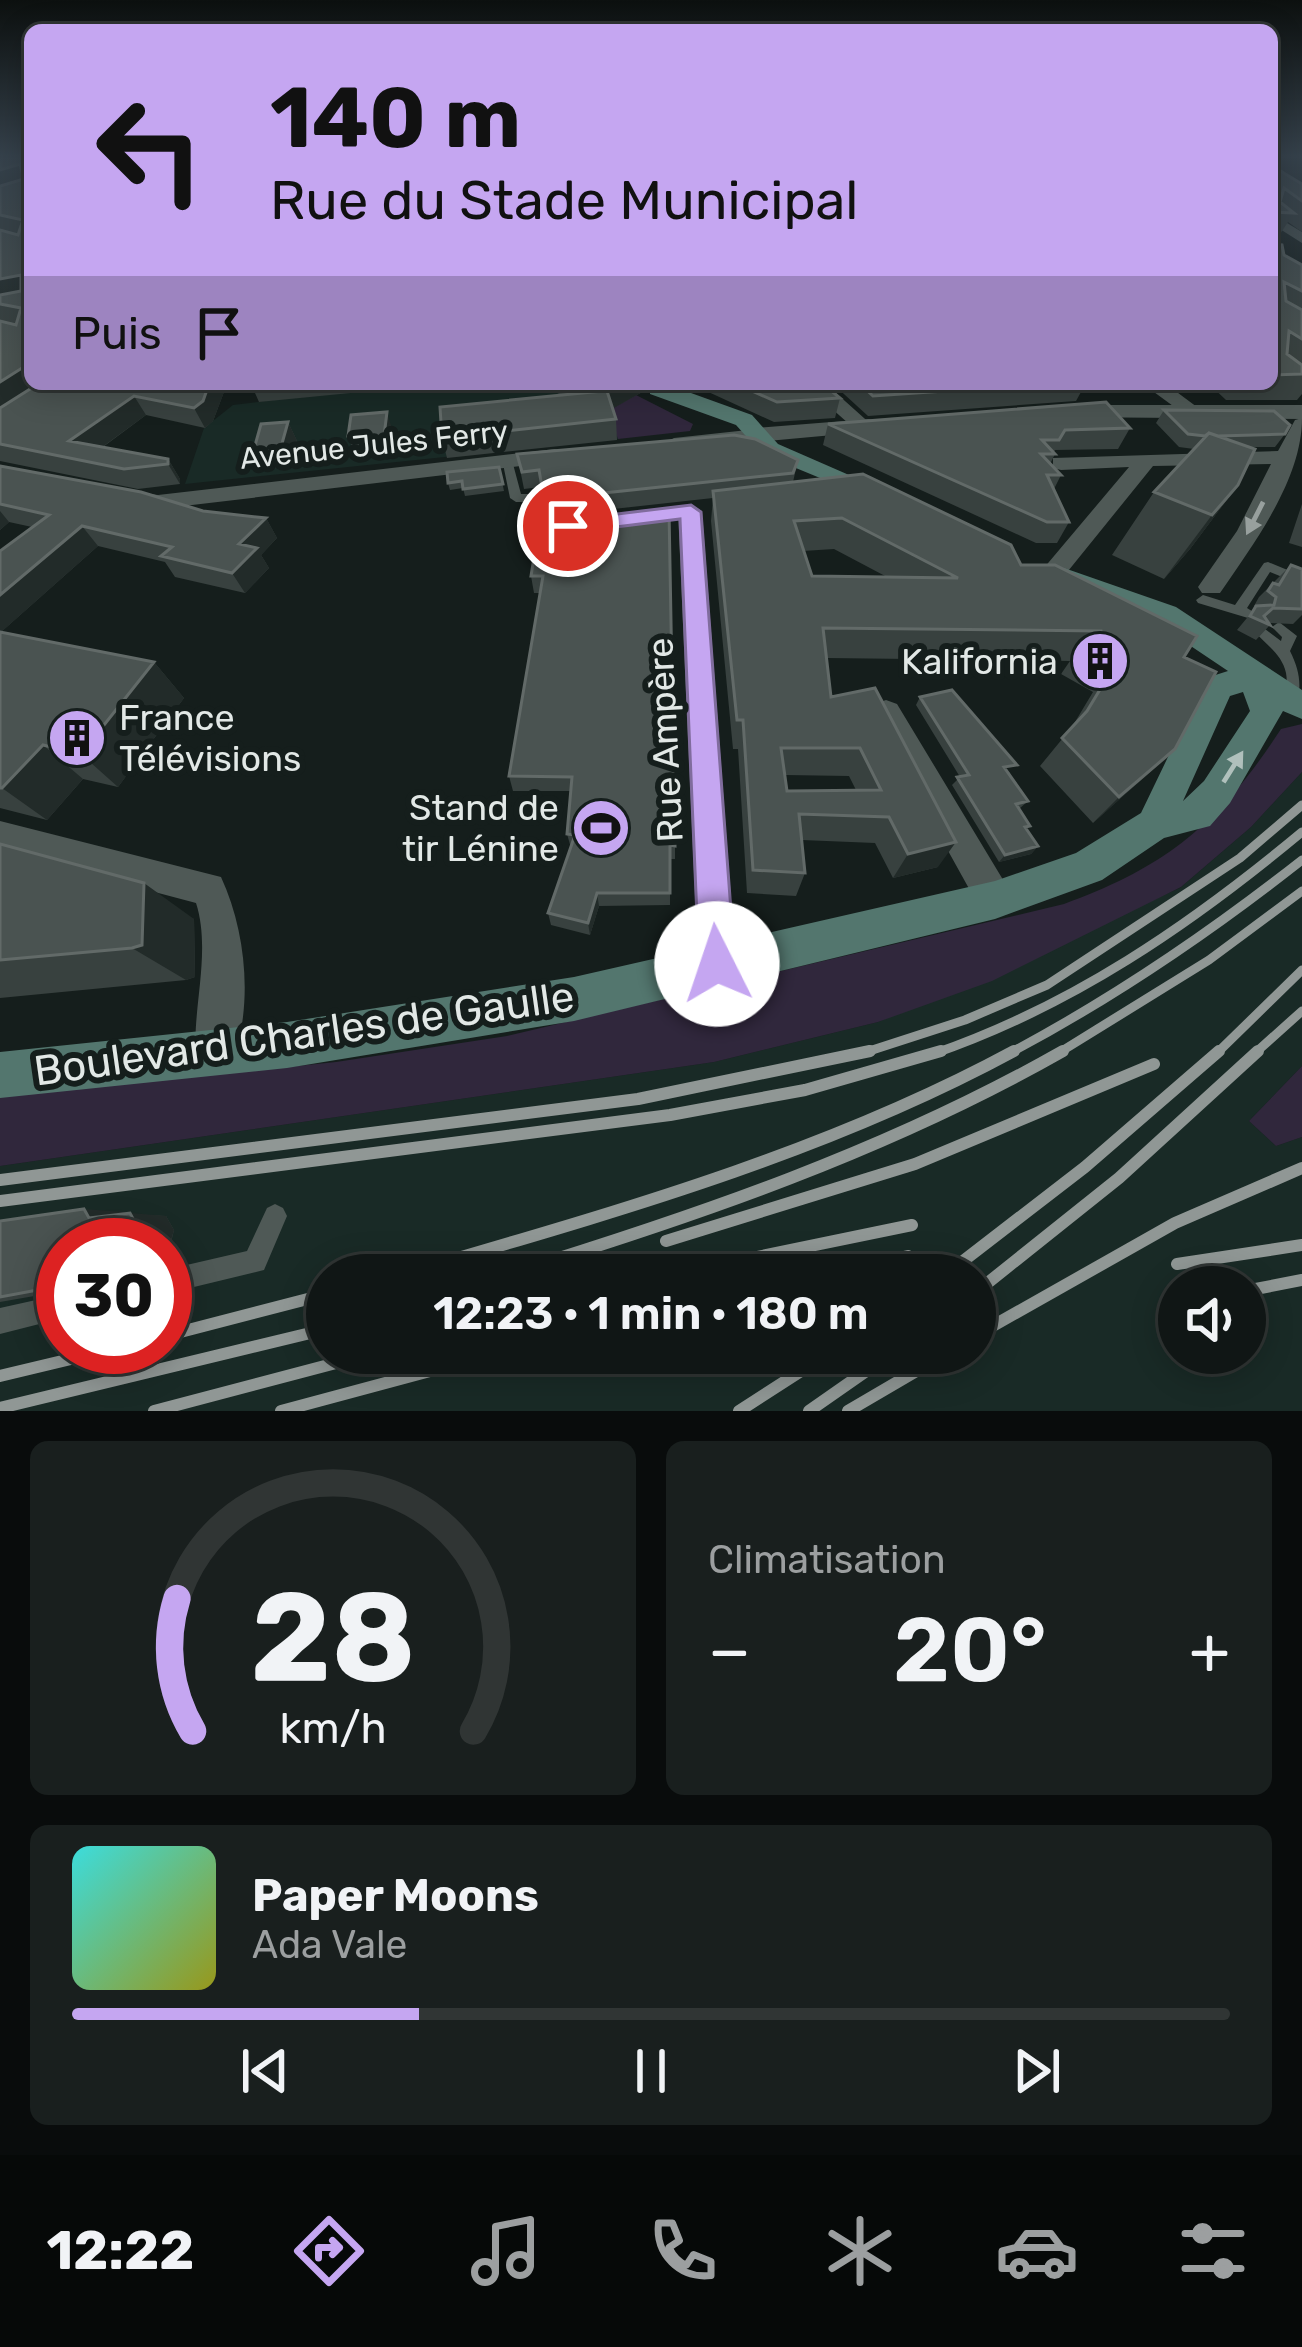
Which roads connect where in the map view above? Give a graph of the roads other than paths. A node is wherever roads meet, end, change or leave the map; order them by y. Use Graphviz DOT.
graph roads {
  1 [pos="660,390"];
  2 [pos="823,390"];
  3 [pos="1162,390"];
  4 [pos="1191,410"];
  5 [pos="1302,412"];
  6 [pos="1053,414"];
  7 [pos="874,426"];
  8 [pos="757,435"];
  9 [pos="1293,442"];
  10 [pos="640,447"];
  11 [pos="576,454"];
  12 [pos="1147,460"];
  13 [pos="1061,463"];
  14 [pos="508,464"];
  15 [pos="102,493"];
  16 [pos="877,493"];
  17 [pos="815,496"];
  18 [pos="655,514"];
  19 [pos="532,542"];
  20 [pos="1041,571"];
  21 [pos="1302,580"];
  22 [pos="1199,605"];
  23 [pos="1261,631"];
  24 [pos="1289,636"];
  25 [pos="1252,677"];
  26 [pos="1297,703"];
  27 [pos="886,712"];
  28 [pos="1156,824"];
  29 [pos="0,836"];
  30 [pos="994,900"];
  31 [pos="717,964"];
  32 [pos="215,1053"];
  33 [pos="0,1075"];
  34 [pos="274,1216"];
  35 [pos="192,1276"];
  36 [pos="36,1312"];
  37 [pos="0,1321"];
  1 -- 8 [label="main road"];
  2 -- 7 [label="street"];
  3 -- 4 [label="street"];
  4 -- 5 [label="street"];
  4 -- 6 [label="street"];
  7 -- 8 [label="street"];
  8 -- 10 [label="street"];
  8 -- 16 [label="main road"];
  9 -- 12 [label="street"];
  9 -- 22 [label="street, one-way"];
  11 -- 14 [label="street, Avenue Jules Ferry"];
  12 -- 13 [label="street"];
  12 -- 20 [label="street"];
  14 -- 15 [label="street, Avenue Jules Ferry"];
  14 -- 19 [label="lane"];
  16 -- 17 [label="street"];
  18 -- 31 [label="street, Rue Ampère"];
  20 -- 22 [label="main road"];
  20 -- 25 [label="main road"];
  21 -- 22 [label="lane"];
  22 -- 25 [label="main road"];
  23 -- 24 [label="lane"];
  24 -- 26 [label="lane"];
  25 -- 26 [label="main road"];
  25 -- 28 [label="main road"];
  28 -- 25 [label="main road, Boulevard Charles de Gaulle, one-way"];
  27 -- 30 [label="street"];
  28 -- 30 [label="main road, Boulevard Charles de Gaulle"];
  29 -- 32 [label="street"];
  30 -- 31 [label="main road, Boulevard Charles de Gaulle"];
  31 -- 32 [label="main road, Boulevard Charles de Gaulle"];
  32 -- 33 [label="main road, Boulevard Charles de Gaulle"];
  34 -- 35 [label="lane"];
  36 -- 37 [label="lane"];
}
